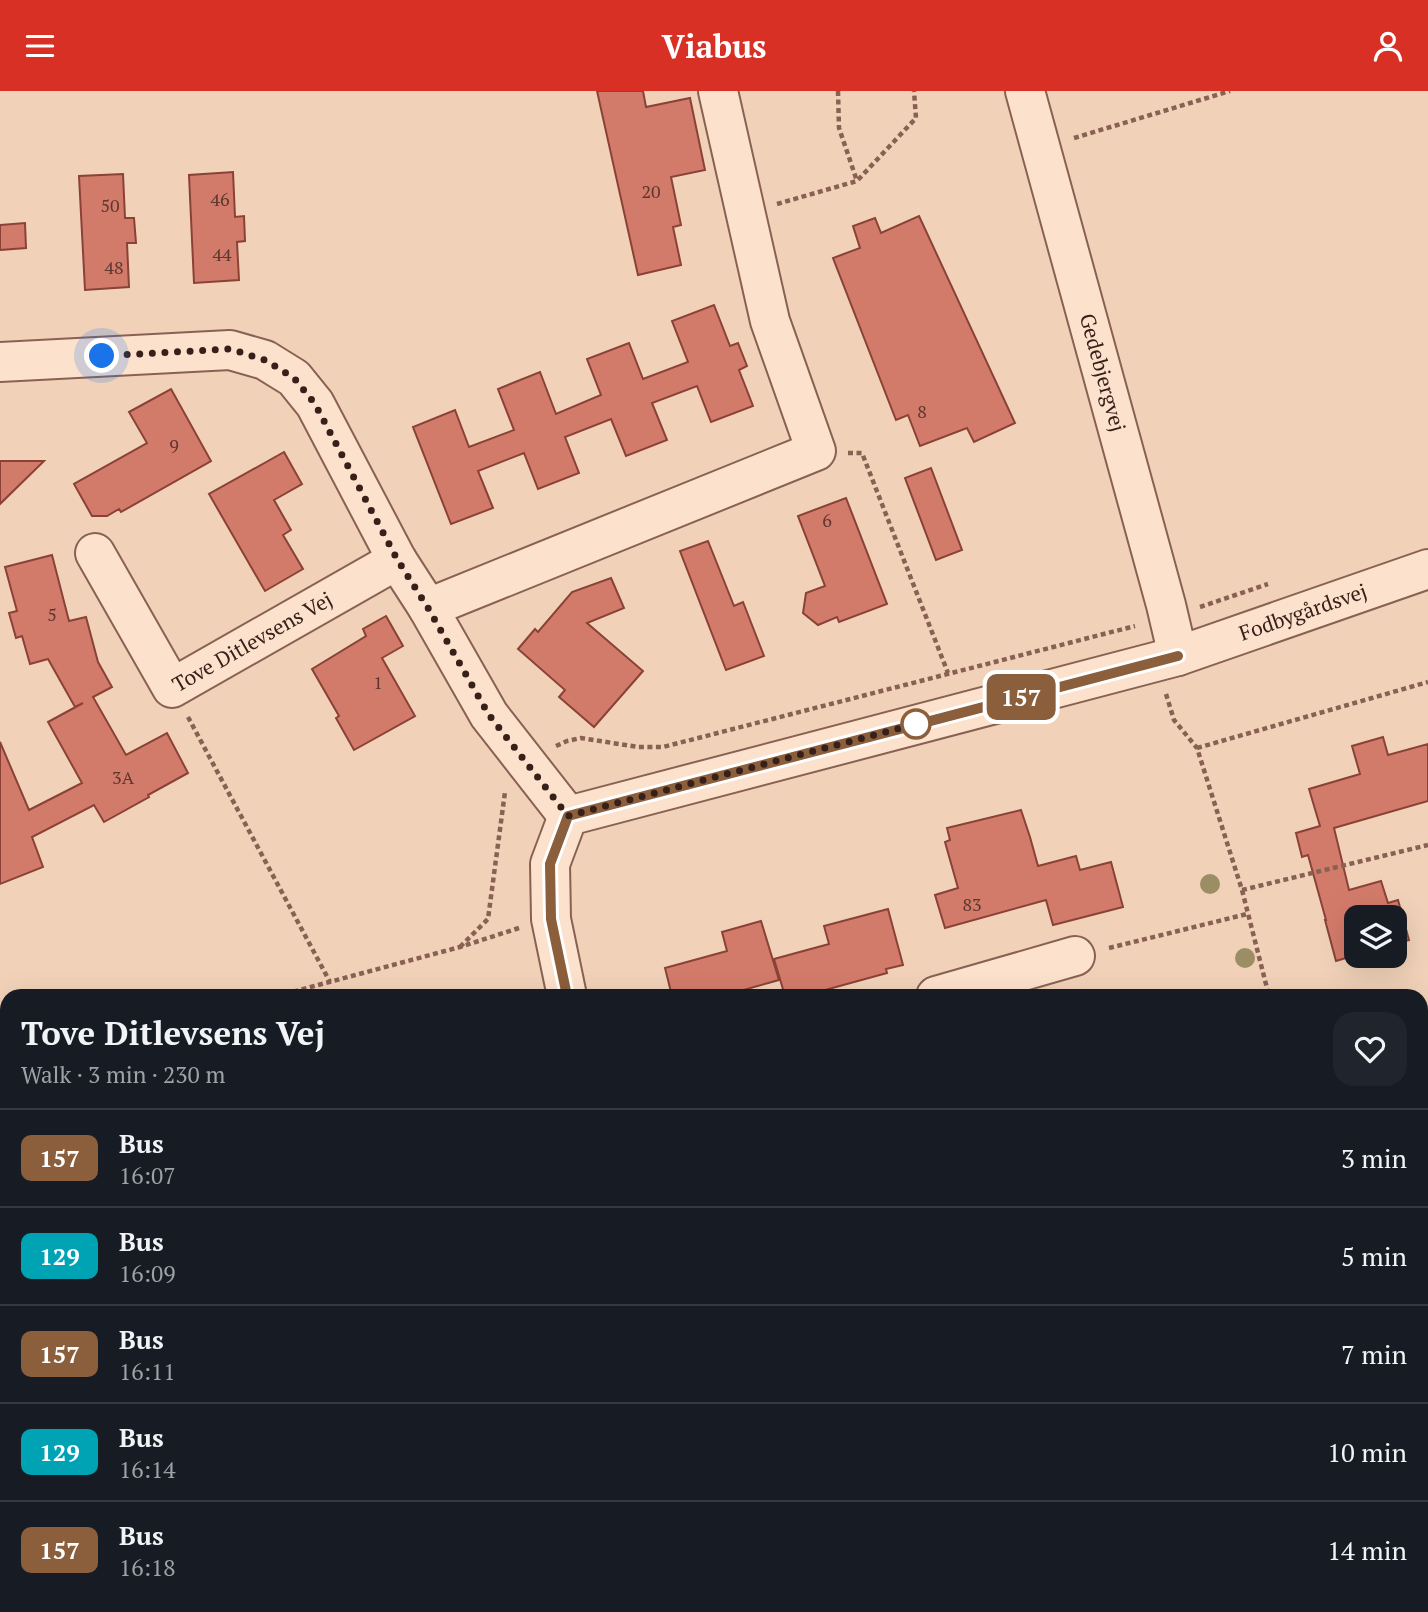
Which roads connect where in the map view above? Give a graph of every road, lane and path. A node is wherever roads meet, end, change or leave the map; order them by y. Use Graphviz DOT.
graph roads {
  1 [pos="718,91"];
  2 [pos="838,91"];
  3 [pos="914,91"];
  4 [pos="1025,91"];
  5 [pos="1230,91"];
  6 [pos="1040,148"];
  7 [pos="857,181"];
  8 [pos="746,214"];
  9 [pos="0,362"];
  10 [pos="816,451"];
  11 [pos="95,553"];
  12 [pos="397,559"];
  13 [pos="1428,569"];
  14 [pos="428,608"];
  15 [pos="1178,656"];
  16 [pos="948,673"];
  17 [pos="1428,682"];
  18 [pos="172,688"];
  19 [pos="1197,748"];
  20 [pos="568,816"];
  21 [pos="1428,845"];
  22 [pos="1241,890"];
  23 [pos="1247,914"];
  24 [pos="551,919"];
  25 [pos="1075,956"];
  26 [pos="330,982"];
  27 [pos="304,989"];
  28 [pos="566,989"];
  29 [pos="960,989"];
  30 [pos="1267,989"];
  1 -- 8 [label="street"];
  2 -- 7 [label="path"];
  3 -- 7 [label="path"];
  4 -- 6 [label="street, Gedebjergvej"];
  5 -- 6 [label="path"];
  6 -- 15 [label="street, Gedebjergvej"];
  7 -- 8 [label="path"];
  8 -- 10 [label="street"];
  9 -- 12 [label="street"];
  10 -- 14 [label="street"];
  10 -- 16 [label="path"];
  11 -- 18 [label="street, Tove Ditlevsens Vej"];
  12 -- 14 [label="street"];
  12 -- 18 [label="street, Tove Ditlevsens Vej"];
  13 -- 15 [label="street, Fodbygårdsvej"];
  14 -- 20 [label="street"];
  15 -- 19 [label="path"];
  15 -- 20 [label="street, Fodbygårdsvej"];
  17 -- 19 [label="path"];
  18 -- 26 [label="path"];
  19 -- 22 [label="path"];
  20 -- 24 [label="street"];
  21 -- 22 [label="path"];
  22 -- 23 [label="path"];
  23 -- 25 [label="path"];
  23 -- 30 [label="path"];
  24 -- 26 [label="path"];
  24 -- 28 [label="street"];
  25 -- 29 [label="street"];
  26 -- 27 [label="path"];
}
